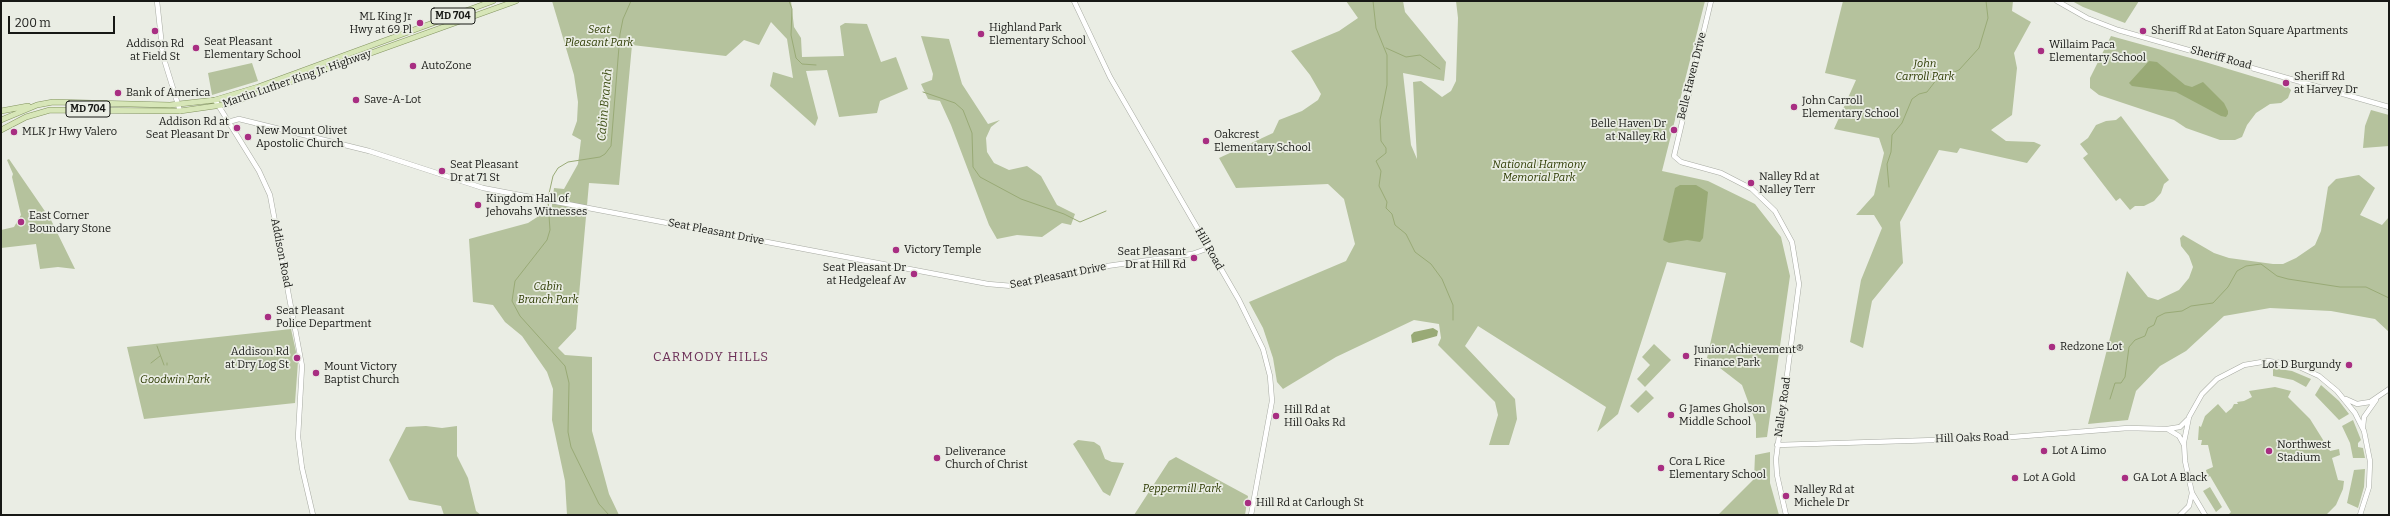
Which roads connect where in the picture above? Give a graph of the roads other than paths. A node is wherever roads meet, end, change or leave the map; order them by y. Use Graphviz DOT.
graph roads {
  1 [pos="156,1"];
  2 [pos="492,1"];
  3 [pos="516,1"];
  4 [pos="1074,1"];
  5 [pos="1711,1"];
  6 [pos="2057,1"];
  7 [pos="215,100"];
  8 [pos="180,104"];
  9 [pos="37,105"];
  10 [pos="218,106"];
  11 [pos="2389,107"];
  12 [pos="1,111"];
  13 [pos="180,111"];
  14 [pos="1,120"];
  15 [pos="228,122"];
  16 [pos="1,130"];
  17 [pos="1674,152"];
  18 [pos="1209,248"];
  19 [pos="2389,389"];
  20 [pos="2380,396"];
  21 [pos="2345,399"];
  22 [pos="2189,417"];
  23 [pos="2167,429"];
  24 [pos="2364,431"];
  25 [pos="1777,445"];
  26 [pos="2184,446"];
  27 [pos="2192,494"];
  28 [pos="313,515"];
  29 [pos="1251,515"];
  30 [pos="1786,515"];
  31 [pos="2180,515"];
  32 [pos="2205,515"];
  33 [pos="2360,515"];
  1 -- 8 [label="street"];
  2 -- 7 [label="main road, Martin Luther King Jr. Highway / MD 704"];
  3 -- 10 [label="main road, Martin Luther King Jr. Highway / MD 704"];
  4 -- 18 [label="street, Hill Road"];
  5 -- 17 [label="street, Belle Haven Drive"];
  6 -- 11 [label="street, Sheriff Road"];
  7 -- 8 [label="main road, Martin Luther King Jr. Highway / MD 704"];
  7 -- 10 [label="street, Addison Road"];
  8 -- 9 [label="main road, Martin Luther King Jr. Highway / MD 704"];
  8 -- 13 [label="street"];
  9 -- 12 [label="main road"];
  9 -- 14 [label="main road, Martin Luther King Jr. Highway / MD 704"];
  10 -- 13 [label="main road, Martin Luther King Jr. Highway / MD 704"];
  10 -- 15 [label="street, Addison Road"];
  13 -- 16 [label="main road, Martin Luther King Jr. Highway / MD 704"];
  15 -- 18 [label="street, Seat Pleasant Drive"];
  15 -- 28 [label="street, Addison Road"];
  17 -- 25 [label="street, Nalley Road"];
  18 -- 29 [label="street, Hill Road"];
  19 -- 20 [label="street"];
  20 -- 21 [label="street"];
  20 -- 24 [label="street"];
  21 -- 22 [label="street"];
  21 -- 24 [label="street"];
  22 -- 23 [label="street, Hill Oaks Road"];
  22 -- 26 [label="street"];
  23 -- 25 [label="street, Hill Oaks Road"];
  23 -- 26 [label="street"];
  24 -- 33 [label="street"];
  25 -- 30 [label="street, Nalley Road"];
  26 -- 27 [label="street"];
  27 -- 31 [label="street"];
  27 -- 32 [label="street"];
}
